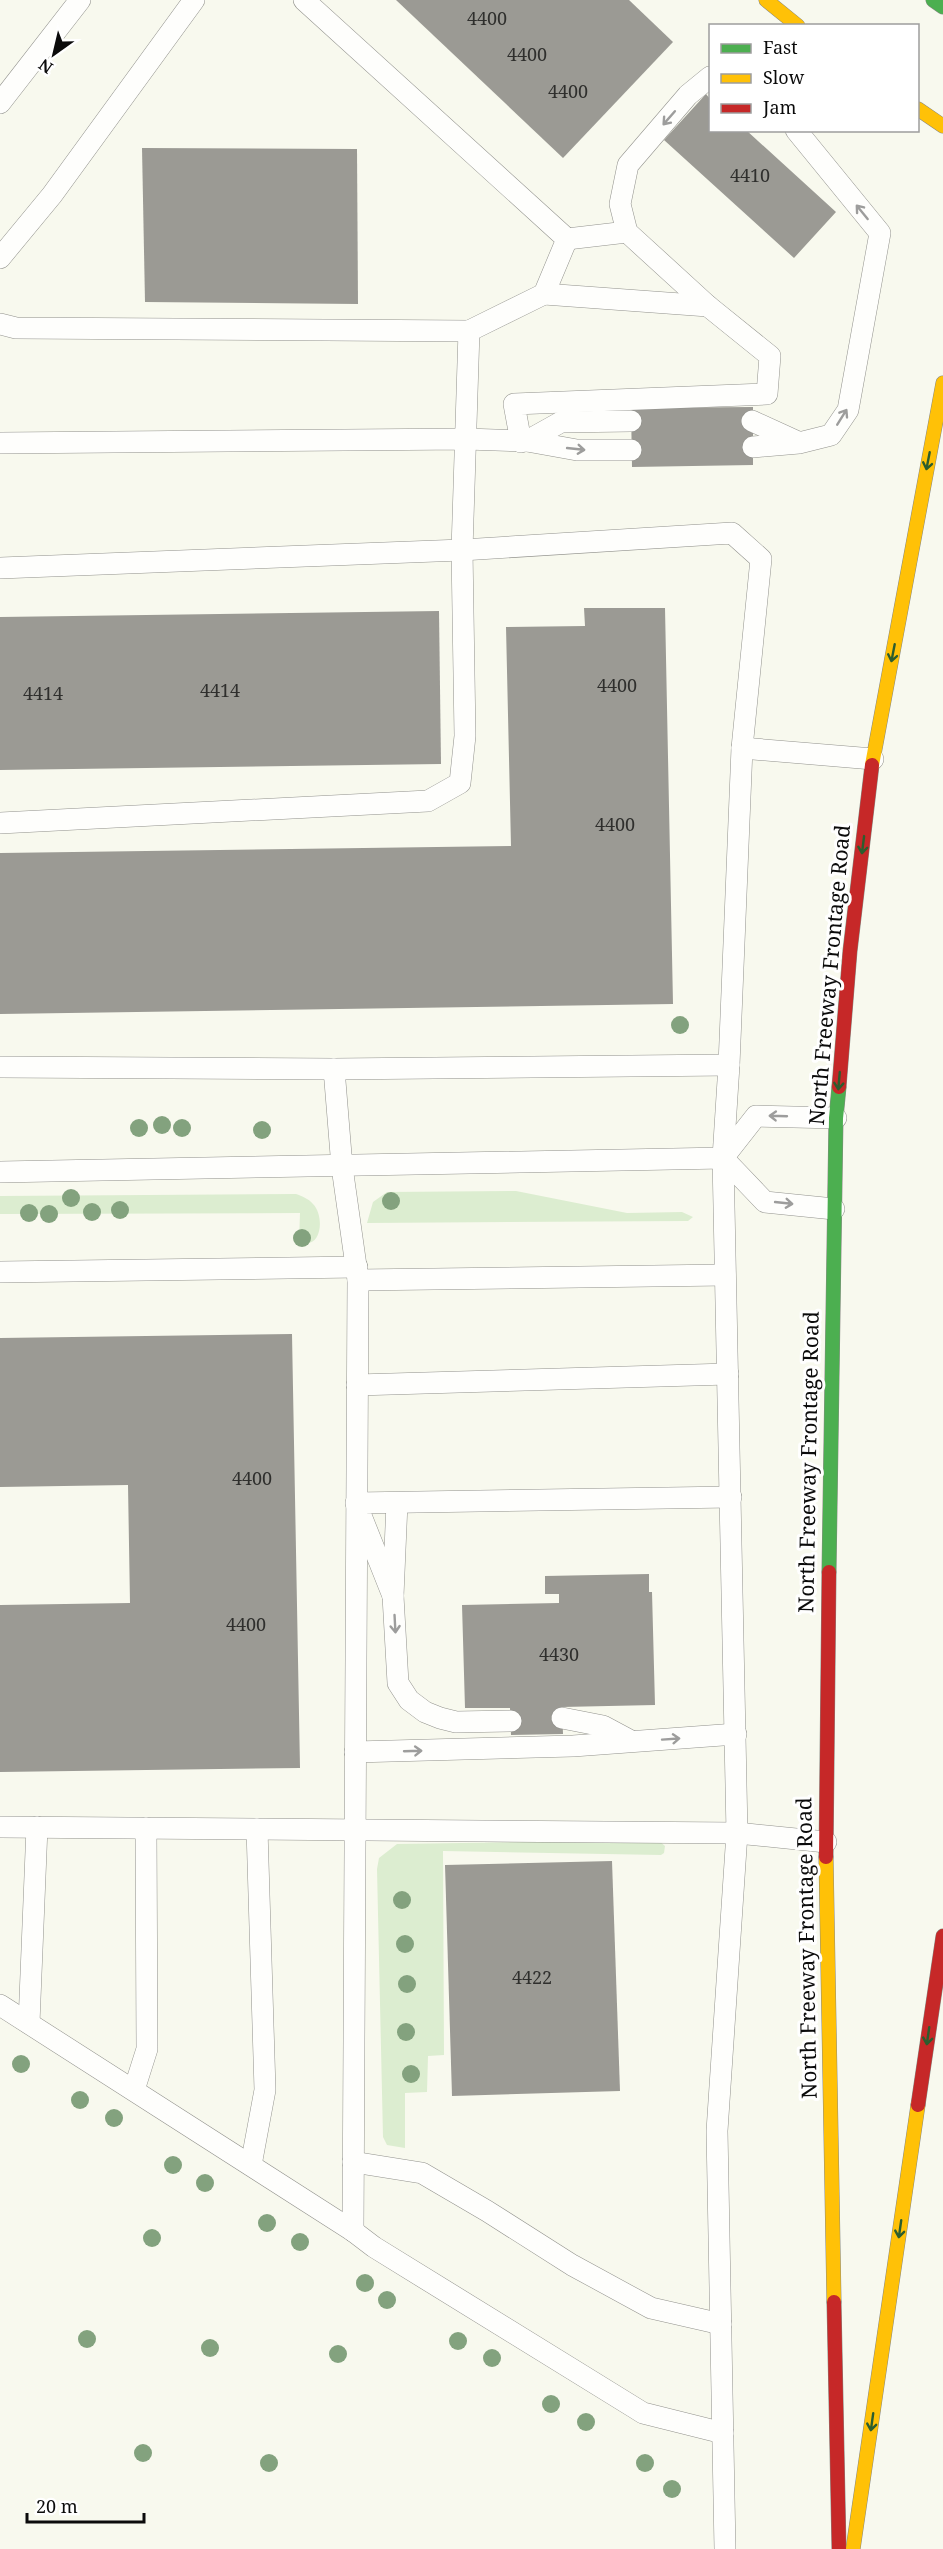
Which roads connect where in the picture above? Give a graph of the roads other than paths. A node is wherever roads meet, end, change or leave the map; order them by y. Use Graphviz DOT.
graph roads {
  1 [pos="80,0"];
  2 [pos="194,0"];
  3 [pos="304,0"];
  4 [pos="766,0"];
  5 [pos="933,0"];
  6 [pos="943,6"];
  7 [pos="796,24"];
  8 [pos="709,79"];
  9 [pos="0,103"];
  10 [pos="919,110"];
  11 [pos="943,126"];
  12 [pos="798,132"];
  13 [pos="627,232"];
  14 [pos="567,239"];
  15 [pos="0,258"];
  16 [pos="544,294"];
  17 [pos="708,306"];
  18 [pos="0,324"];
  19 [pos="469,331"];
  20 [pos="943,383"];
  21 [pos="631,421"];
  22 [pos="752,421"];
  23 [pos="466,439"];
  24 [pos="524,441"];
  25 [pos="0,443"];
  26 [pos="799,443"];
  27 [pos="753,447"];
  28 [pos="631,450"];
  29 [pos="462,550"];
  30 [pos="0,568"];
  31 [pos="742,748"];
  32 [pos="873,759"];
  33 [pos="0,823"];
  34 [pos="729,1065"];
  35 [pos="0,1067"];
  36 [pos="334,1069"];
  37 [pos="836,1118"];
  38 [pos="723,1158"];
  39 [pos="342,1167"];
  40 [pos="0,1172"];
  41 [pos="834,1209"];
  42 [pos="0,1272"];
  43 [pos="358,1274"];
  44 [pos="725,1275"];
  45 [pos="728,1374"];
  46 [pos="357,1385"];
  47 [pos="731,1497"];
  48 [pos="356,1503"];
  49 [pos="397,1503"];
  50 [pos="393,1596"];
  51 [pos="562,1718"];
  52 [pos="511,1721"];
  53 [pos="736,1734"];
  54 [pos="631,1741"];
  55 [pos="355,1752"];
  56 [pos="0,1827"];
  57 [pos="38,1827"];
  58 [pos="146,1828"];
  59 [pos="257,1829"];
  60 [pos="354,1830"];
  61 [pos="737,1833"];
  62 [pos="826,1842"];
  63 [pos="943,1936"];
  64 [pos="0,2005"];
  65 [pos="29,2023"];
  66 [pos="134,2090"];
  67 [pos="353,2162"];
  68 [pos="251,2165"];
  69 [pos="353,2230"];
  70 [pos="721,2324"];
  71 [pos="723,2433"];
  72 [pos="725,2549"];
  73 [pos="839,2549"];
  74 [pos="853,2549"];
  1 -- 9 [label="lane"];
  2 -- 15 [label="lane"];
  3 -- 14 [label="lane"];
  4 -- 7 [label="main road"];
  5 -- 6 [label="main road"];
  8 -- 13 [label="lane, one-way"];
  10 -- 11 [label="main road"];
  26 -- 12 [label="lane, one-way"];
  13 -- 14 [label="lane"];
  13 -- 17 [label="lane"];
  14 -- 16 [label="lane"];
  16 -- 17 [label="lane"];
  16 -- 19 [label="lane"];
  17 -- 24 [label="lane"];
  18 -- 19 [label="lane"];
  19 -- 23 [label="lane"];
  20 -- 32 [label="main road, North Freeway Frontage Road, one-way"];
  21 -- 24 [label="lane"];
  22 -- 26 [label="lane"];
  23 -- 24 [label="lane"];
  23 -- 25 [label="lane"];
  23 -- 29 [label="lane"];
  24 -- 28 [label="lane, one-way"];
  26 -- 27 [label="lane"];
  29 -- 30 [label="lane"];
  29 -- 31 [label="lane"];
  29 -- 33 [label="lane"];
  31 -- 32 [label="lane"];
  31 -- 34 [label="lane"];
  32 -- 37 [label="main road, North Freeway Frontage Road, one-way"];
  34 -- 36 [label="lane"];
  34 -- 38 [label="lane"];
  35 -- 36 [label="lane"];
  36 -- 39 [label="lane"];
  37 -- 38 [label="lane, one-way"];
  37 -- 41 [label="main road, North Freeway Frontage Road"];
  38 -- 39 [label="lane"];
  38 -- 41 [label="lane, one-way"];
  38 -- 44 [label="lane"];
  39 -- 40 [label="lane"];
  39 -- 43 [label="lane"];
  41 -- 62 [label="main road, North Freeway Frontage Road"];
  42 -- 43 [label="lane"];
  43 -- 44 [label="lane"];
  43 -- 46 [label="lane"];
  44 -- 45 [label="lane"];
  45 -- 46 [label="lane"];
  45 -- 47 [label="lane"];
  46 -- 48 [label="lane"];
  47 -- 49 [label="lane"];
  47 -- 53 [label="lane"];
  48 -- 49 [label="lane"];
  48 -- 50 [label="lane"];
  48 -- 55 [label="lane"];
  49 -- 50 [label="lane"];
  50 -- 52 [label="lane, one-way"];
  51 -- 54 [label="lane"];
  54 -- 53 [label="lane, one-way"];
  53 -- 61 [label="lane"];
  55 -- 54 [label="lane, one-way"];
  55 -- 60 [label="lane"];
  56 -- 57 [label="lane"];
  57 -- 58 [label="lane"];
  57 -- 65 [label="lane"];
  58 -- 59 [label="lane"];
  58 -- 66 [label="lane"];
  59 -- 60 [label="lane"];
  59 -- 68 [label="lane"];
  60 -- 61 [label="lane"];
  60 -- 67 [label="lane"];
  61 -- 62 [label="lane"];
  61 -- 70 [label="lane"];
  62 -- 73 [label="main road, North Freeway Frontage Road"];
  63 -- 74 [label="main road, one-way"];
  64 -- 65 [label="lane"];
  65 -- 66 [label="lane"];
  66 -- 68 [label="lane"];
  67 -- 69 [label="lane"];
  67 -- 70 [label="lane"];
  68 -- 69 [label="lane"];
  69 -- 71 [label="lane"];
  70 -- 71 [label="lane"];
  71 -- 72 [label="lane"];
}
